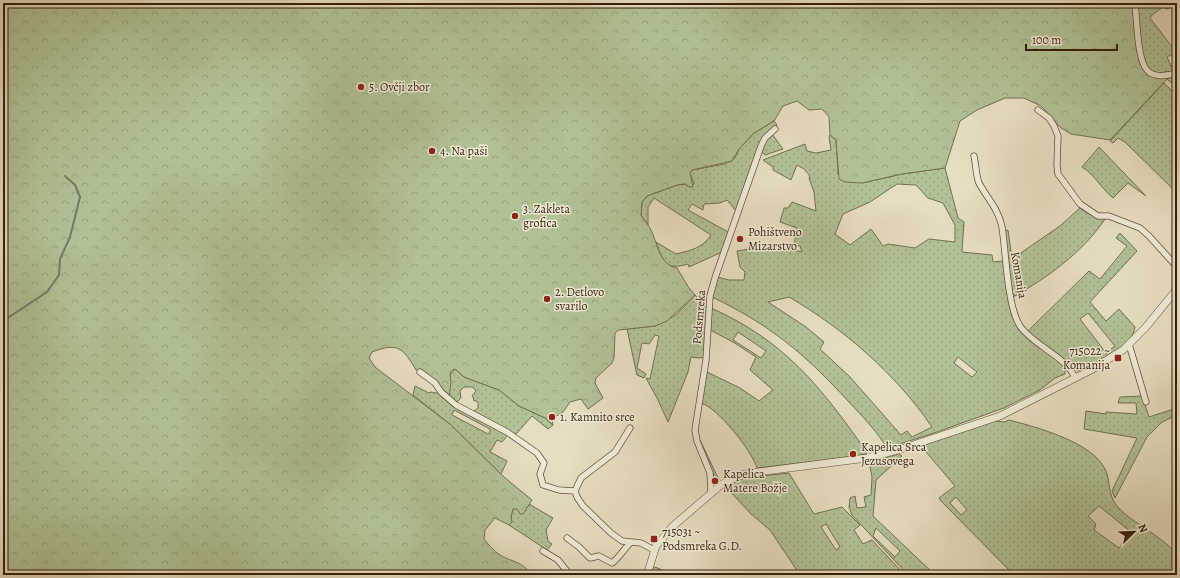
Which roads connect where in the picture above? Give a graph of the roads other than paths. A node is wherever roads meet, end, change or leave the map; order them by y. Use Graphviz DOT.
graph roads {
  1 [pos="1135,3"];
  2 [pos="1177,73"];
  3 [pos="1038,110"];
  4 [pos="775,129"];
  5 [pos="974,156"];
  6 [pos="1177,267"];
  7 [pos="1177,289"];
  8 [pos="1129,344"];
  9 [pos="420,372"];
  10 [pos="1075,378"];
  11 [pos="1146,402"];
  12 [pos="630,428"];
  13 [pos="575,491"];
  14 [pos="711,492"];
  15 [pos="567,538"];
  16 [pos="630,543"];
  17 [pos="654,550"];
  18 [pos="543,551"];
  19 [pos="570,575"];
  20 [pos="647,575"];
  1 -- 2 [label="street"];
  3 -- 6 [label="street"];
  4 -- 14 [label="street, Podsmreka"];
  5 -- 10 [label="street, Komanija"];
  7 -- 8 [label="street"];
  8 -- 10 [label="street"];
  8 -- 11 [label="street"];
  9 -- 13 [label="street"];
  10 -- 14 [label="street"];
  12 -- 13 [label="street"];
  13 -- 16 [label="street"];
  14 -- 17 [label="street"];
  15 -- 16 [label="street"];
  16 -- 17 [label="street"];
  17 -- 20 [label="street"];
  18 -- 19 [label="street"];
}
